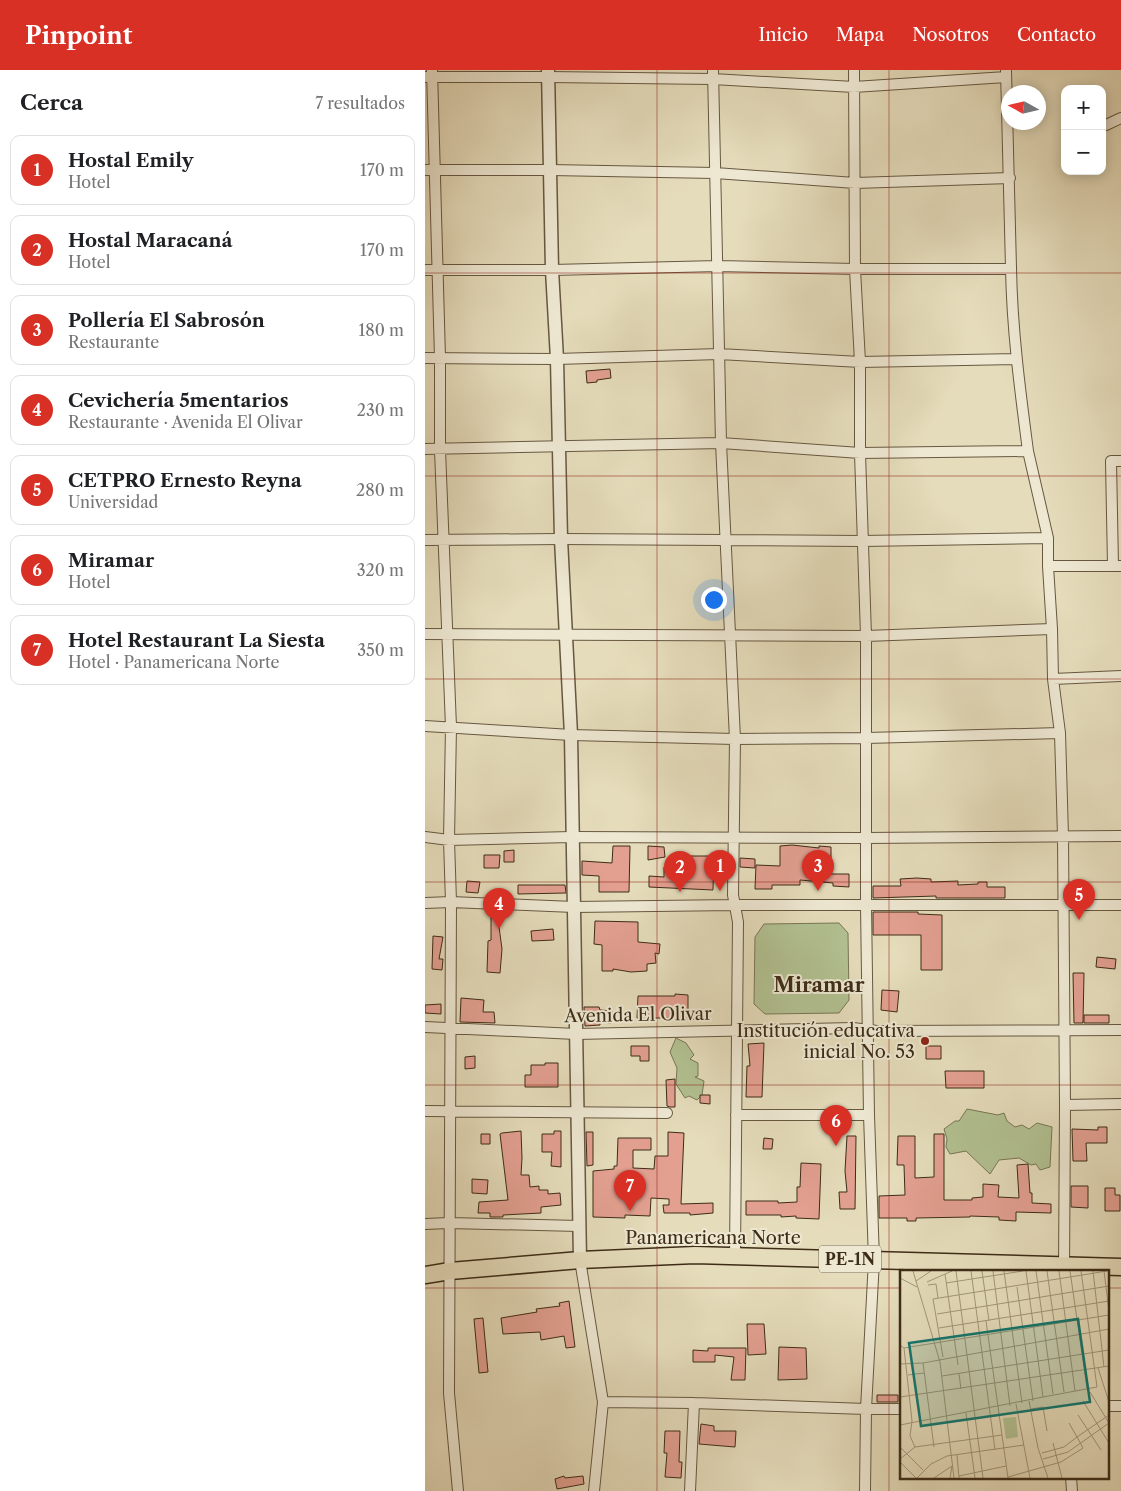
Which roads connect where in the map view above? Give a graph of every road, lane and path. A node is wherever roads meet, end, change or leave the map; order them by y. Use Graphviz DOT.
graph roads {
  1 [pos="854,70"];
  2 [pos="548,73"];
  3 [pos="713,74"];
  4 [pos="1006,74"];
  5 [pos="430,75"];
  6 [pos="854,87"];
  7 [pos="1121,118"];
  8 [pos="1106,125"];
  9 [pos="430,170"];
  10 [pos="550,170"];
  11 [pos="715,173"];
  12 [pos="1010,178"];
  13 [pos="855,183"];
  14 [pos="718,266"];
  15 [pos="1011,269"];
  16 [pos="425,270"];
  17 [pos="438,270"];
  18 [pos="552,270"];
  19 [pos="855,270"];
  20 [pos="719,354"];
  21 [pos="425,358"];
  22 [pos="440,358"];
  23 [pos="557,359"];
  24 [pos="1016,359"];
  25 [pos="860,362"];
  26 [pos="721,443"];
  27 [pos="559,447"];
  28 [pos="425,449"];
  29 [pos="440,450"];
  30 [pos="1028,451"];
  31 [pos="860,453"];
  32 [pos="1121,461"];
  33 [pos="1048,538"];
  34 [pos="561,539"];
  35 [pos="425,540"];
  36 [pos="444,540"];
  37 [pos="725,540"];
  38 [pos="862,542"];
  39 [pos="1048,566"];
  40 [pos="1117,566"];
  41 [pos="1052,629"];
  42 [pos="565,633"];
  43 [pos="425,634"];
  44 [pos="448,634"];
  45 [pos="730,635"];
  46 [pos="866,636"];
  47 [pos="1121,676"];
  48 [pos="1053,679"];
  49 [pos="425,726"];
  50 [pos="451,727"];
  51 [pos="1060,733"];
  52 [pos="571,735"];
  53 [pos="866,738"];
  54 [pos="735,739"];
  55 [pos="1063,836"];
  56 [pos="1121,836"];
  57 [pos="425,837"];
  58 [pos="573,838"];
  59 [pos="734,838"];
  60 [pos="865,838"];
  61 [pos="449,840"];
  62 [pos="451,902"];
  63 [pos="425,903"];
  64 [pos="735,905"];
  65 [pos="866,906"];
  66 [pos="1121,906"];
  67 [pos="574,907"];
  68 [pos="1064,907"];
  69 [pos="425,1028"];
  70 [pos="451,1028"];
  71 [pos="737,1030"];
  72 [pos="868,1030"];
  73 [pos="1121,1030"];
  74 [pos="1065,1031"];
  75 [pos="576,1034"];
  76 [pos="1121,1104"];
  77 [pos="1065,1105"];
  78 [pos="425,1111"];
  79 [pos="450,1112"];
  80 [pos="577,1114"];
  81 [pos="667,1114"];
  82 [pos="736,1115"];
  83 [pos="869,1115"];
  84 [pos="449,1223"];
  85 [pos="425,1224"];
  86 [pos="579,1226"];
  87 [pos="735,1255"];
  88 [pos="580,1260"];
  89 [pos="875,1260"];
  90 [pos="1121,1267"];
  91 [pos="1063,1268"];
  92 [pos="450,1271"];
  93 [pos="425,1275"];
  94 [pos="603,1402"];
  95 [pos="694,1403"];
  96 [pos="866,1409"];
  97 [pos="900,1409"];
  98 [pos="1071,1478"];
  99 [pos="457,1491"];
  100 [pos="594,1491"];
  101 [pos="690,1491"];
  102 [pos="865,1491"];
  103 [pos="1072,1491"];
  1 -- 6 [label="street"];
  2 -- 3 [label="street"];
  2 -- 5 [label="street"];
  2 -- 10 [label="street"];
  3 -- 6 [label="street"];
  3 -- 11 [label="street"];
  4 -- 6 [label="street"];
  4 -- 12 [label="street"];
  5 -- 9 [label="street"];
  6 -- 13 [label="street"];
  7 -- 8 [label="street"];
  9 -- 10 [label="street"];
  9 -- 17 [label="street"];
  10 -- 11 [label="street"];
  10 -- 18 [label="street"];
  11 -- 13 [label="street"];
  11 -- 14 [label="street"];
  12 -- 13 [label="street"];
  12 -- 15 [label="street"];
  13 -- 19 [label="street"];
  14 -- 18 [label="street"];
  14 -- 19 [label="street"];
  14 -- 20 [label="street"];
  15 -- 19 [label="street"];
  15 -- 24 [label="street"];
  16 -- 17 [label="street"];
  17 -- 18 [label="street"];
  17 -- 22 [label="street"];
  18 -- 23 [label="street"];
  19 -- 25 [label="street"];
  20 -- 23 [label="street"];
  20 -- 25 [label="street"];
  20 -- 26 [label="street"];
  21 -- 22 [label="street"];
  22 -- 23 [label="street"];
  22 -- 29 [label="street"];
  23 -- 27 [label="street"];
  24 -- 25 [label="street"];
  24 -- 30 [label="street"];
  25 -- 31 [label="street"];
  26 -- 27 [label="street"];
  26 -- 31 [label="street"];
  26 -- 37 [label="street"];
  27 -- 29 [label="street"];
  27 -- 34 [label="street"];
  28 -- 29 [label="street"];
  29 -- 36 [label="street"];
  30 -- 31 [label="street"];
  30 -- 33 [label="street"];
  31 -- 38 [label="street"];
  32 -- 40 [label="street"];
  33 -- 38 [label="street"];
  33 -- 39 [label="street"];
  34 -- 36 [label="street"];
  34 -- 37 [label="street"];
  34 -- 42 [label="street"];
  35 -- 36 [label="street"];
  36 -- 44 [label="street"];
  37 -- 38 [label="street"];
  37 -- 45 [label="street"];
  38 -- 46 [label="street"];
  39 -- 40 [label="street"];
  39 -- 41 [label="street"];
  41 -- 46 [label="street"];
  41 -- 48 [label="street"];
  42 -- 44 [label="street"];
  42 -- 45 [label="street"];
  42 -- 52 [label="street"];
  43 -- 44 [label="street"];
  44 -- 50 [label="street"];
  45 -- 46 [label="street"];
  45 -- 54 [label="street"];
  46 -- 53 [label="street"];
  47 -- 48 [label="street"];
  48 -- 51 [label="street"];
  49 -- 50 [label="street"];
  50 -- 52 [label="street"];
  50 -- 61 [label="street"];
  51 -- 53 [label="street"];
  51 -- 55 [label="street"];
  52 -- 54 [label="street"];
  52 -- 58 [label="street"];
  53 -- 54 [label="street"];
  53 -- 60 [label="street"];
  54 -- 59 [label="street"];
  55 -- 56 [label="street"];
  55 -- 60 [label="street"];
  55 -- 68 [label="street"];
  57 -- 61 [label="street"];
  58 -- 59 [label="street"];
  58 -- 61 [label="street"];
  58 -- 67 [label="street"];
  59 -- 60 [label="street"];
  59 -- 64 [label="street"];
  60 -- 65 [label="street"];
  61 -- 62 [label="street"];
  62 -- 63 [label="street"];
  62 -- 67 [label="street"];
  62 -- 70 [label="street"];
  64 -- 65 [label="street"];
  64 -- 67 [label="street"];
  64 -- 71 [label="street"];
  65 -- 68 [label="street"];
  65 -- 72 [label="street"];
  66 -- 68 [label="street"];
  67 -- 75 [label="street"];
  68 -- 74 [label="street"];
  69 -- 70 [label="street, Avenida El Olivar"];
  70 -- 75 [label="street, Avenida El Olivar"];
  70 -- 79 [label="street"];
  71 -- 72 [label="street, Avenida El Olivar"];
  71 -- 75 [label="street, Avenida El Olivar"];
  71 -- 82 [label="street"];
  72 -- 74 [label="street, Avenida El Olivar"];
  72 -- 83 [label="street"];
  73 -- 74 [label="street, Avenida El Olivar"];
  74 -- 77 [label="street"];
  75 -- 80 [label="street"];
  76 -- 77 [label="street"];
  77 -- 91 [label="street"];
  78 -- 79 [label="street"];
  79 -- 80 [label="street"];
  79 -- 84 [label="street"];
  80 -- 81 [label="street"];
  80 -- 86 [label="street"];
  82 -- 83 [label="street"];
  82 -- 87 [label="street"];
  83 -- 89 [label="street"];
  84 -- 85 [label="street"];
  84 -- 86 [label="street"];
  84 -- 92 [label="street"];
  86 -- 88 [label="street"];
  87 -- 88 [label="highway, Panamericana Norte / PE-1N"];
  87 -- 89 [label="highway, Panamericana Norte / PE-1N"];
  88 -- 92 [label="highway, Panamericana Norte / PE-1N"];
  88 -- 94 [label="street"];
  89 -- 91 [label="highway, Panamericana Norte / PE-1N"];
  89 -- 96 [label="street"];
  90 -- 91 [label="highway, Panamericana Norte / PE-1N"];
  92 -- 93 [label="highway, Panamericana Norte / PE-1N"];
  92 -- 99 [label="street"];
  94 -- 95 [label="street"];
  94 -- 100 [label="street"];
  95 -- 96 [label="street"];
  95 -- 101 [label="street"];
  96 -- 97 [label="street"];
  96 -- 102 [label="street"];
  98 -- 103 [label="street"];
}
